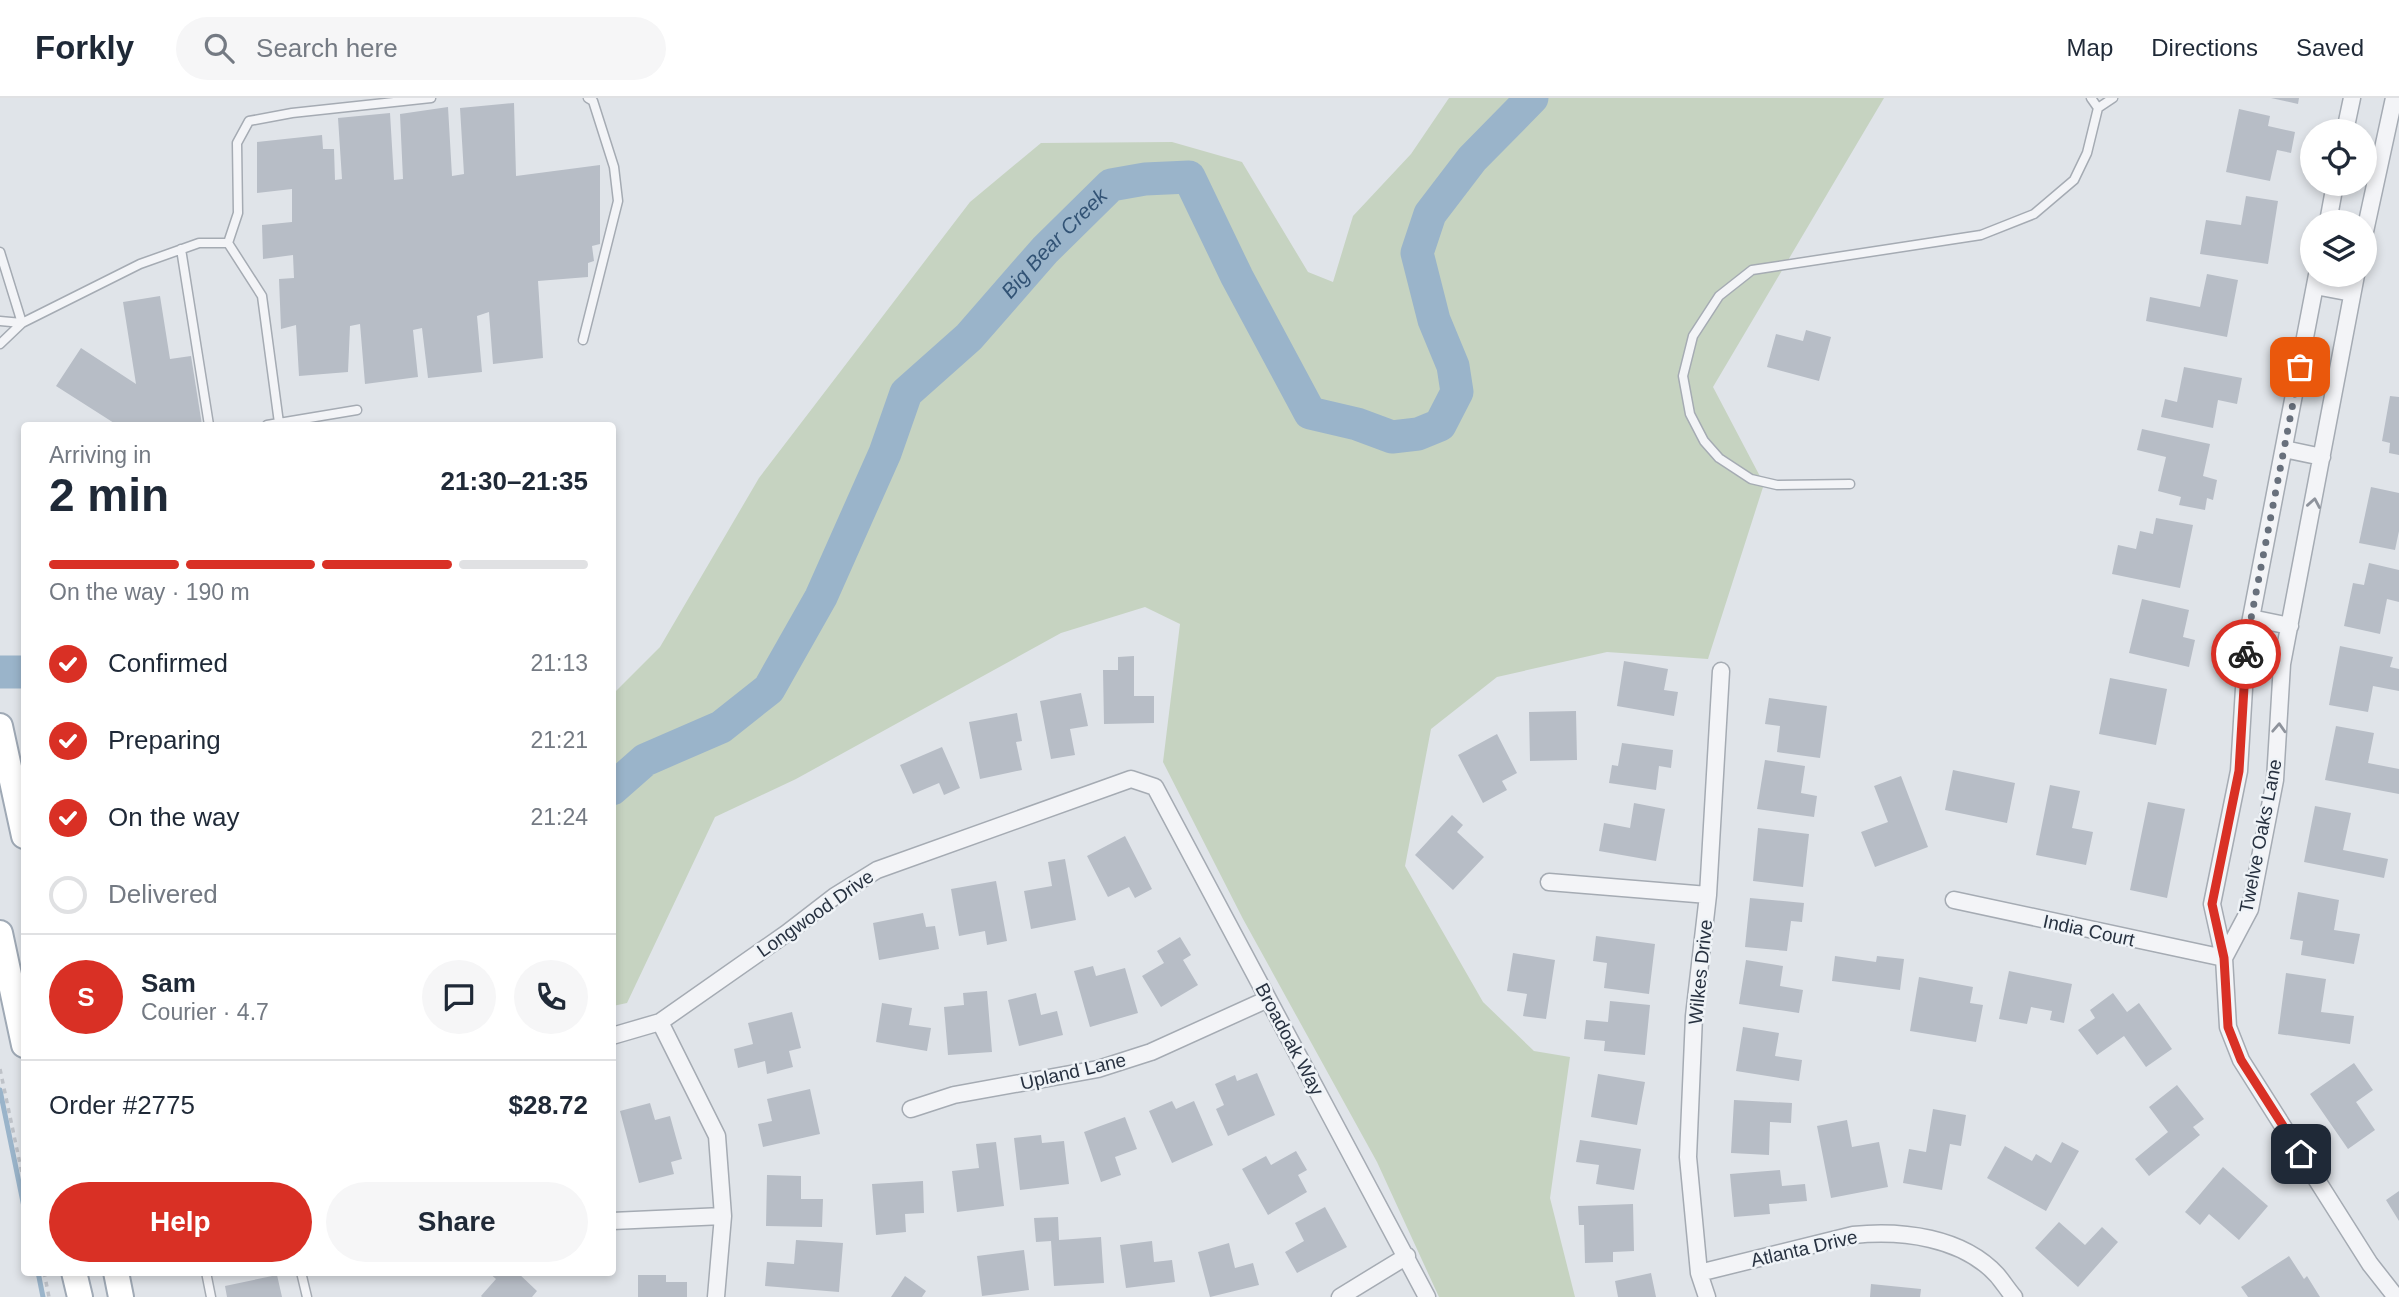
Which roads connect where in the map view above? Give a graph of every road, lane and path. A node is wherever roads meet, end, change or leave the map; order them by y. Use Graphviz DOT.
graph roads {
  1 [pos="431,98"];
  2 [pos="588,98"];
  3 [pos="2091,98"];
  4 [pos="2113,98"];
  5 [pos="2352,98"];
  6 [pos="2394,98"];
  7 [pos="2098,108"];
  8 [pos="2348,119"];
  9 [pos="2370,210"];
  10 [pos="228,243"];
  11 [pos="181,249"];
  12 [pos="0,252"];
  13 [pos="2315,287"];
  14 [pos="2335,287"];
  15 [pos="2353,287"];
  16 [pos="2352,293"];
  17 [pos="0,321"];
  18 [pos="22,323"];
  19 [pos="583,340"];
  20 [pos="0,344"];
  21 [pos="357,410"];
  22 [pos="209,422"];
  23 [pos="279,422"];
  24 [pos="285,422"];
  25 [pos="2284,449"];
  26 [pos="2322,457"];
  27 [pos="1850,484"];
  28 [pos="2251,618"];
  29 [pos="2290,626"];
  30 [pos="1721,671"];
  31 [pos="2,736"];
  32 [pos="1150,784"];
  33 [pos="21,822"];
  34 [pos="1549,882"];
  35 [pos="1708,895"];
  36 [pos="1954,900"];
  37 [pos="0,933"];
  38 [pos="2224,958"];
  39 [pos="1268,999"];
  40 [pos="21,1021"];
  41 [pos="660,1021"];
  42 [pos="616,1035"];
  43 [pos="0,1069"];
  44 [pos="911,1109"];
  45 [pos="21,1169"];
  46 [pos="723,1216"];
  47 [pos="616,1221"];
  48 [pos="1406,1256"];
  49 [pos="1699,1273"];
  50 [pos="45,1276"];
  51 [pos="75,1276"];
  52 [pos="117,1276"];
  53 [pos="207,1276"];
  54 [pos="302,1276"];
  55 [pos="49,1297"];
  56 [pos="80,1297"];
  57 [pos="121,1297"];
  58 [pos="211,1297"];
  59 [pos="307,1297"];
  60 [pos="716,1297"];
  61 [pos="1340,1297"];
  62 [pos="1427,1297"];
  63 [pos="1707,1297"];
  64 [pos="2014,1297"];
  65 [pos="2396,1297"];
  1 -- 10 [label="lane"];
  2 -- 19 [label="lane"];
  3 -- 7 [label="lane"];
  4 -- 7 [label="lane"];
  5 -- 8 [label="street"];
  6 -- 9 [label="street"];
  7 -- 27 [label="lane"];
  10 -- 11 [label="lane"];
  10 -- 23 [label="lane"];
  11 -- 18 [label="lane"];
  11 -- 22 [label="lane"];
  12 -- 18 [label="lane"];
  13 -- 25 [label="street, Twelve Oaks Lane"];
  14 -- 16 [label="street, Twelve Oaks Lane"];
  15 -- 16 [label="street, Twelve Oaks Lane"];
  16 -- 26 [label="street, Twelve Oaks Lane"];
  17 -- 18 [label="lane"];
  18 -- 20 [label="lane"];
  21 -- 24 [label="lane"];
  25 -- 26 [label="street"];
  25 -- 28 [label="street, Twelve Oaks Lane"];
  29 -- 26 [label="street, Twelve Oaks Lane, one-way"];
  28 -- 29 [label="street"];
  28 -- 38 [label="street, Twelve Oaks Lane"];
  38 -- 29 [label="street, Twelve Oaks Lane, one-way"];
  30 -- 35 [label="street, Wilkes Drive"];
  31 -- 33 [label="main road"];
  32 -- 39 [label="street, Broadoak Way"];
  32 -- 41 [label="street, Longwood Drive"];
  34 -- 35 [label="street"];
  35 -- 49 [label="street, Wilkes Drive"];
  36 -- 38 [label="street, India Court"];
  37 -- 40 [label="main road"];
  38 -- 65 [label="street, Twelve Oaks Lane"];
  39 -- 44 [label="street, Upland Lane"];
  39 -- 48 [label="street, Broadoak Way"];
  41 -- 42 [label="street, Longwood Drive"];
  41 -- 46 [label="street"];
  43 -- 45 [label="path"];
  46 -- 47 [label="street"];
  46 -- 60 [label="street"];
  48 -- 61 [label="street"];
  48 -- 62 [label="street, Broadoak Way"];
  49 -- 63 [label="street, Wilkes Drive"];
  49 -- 64 [label="street, Atlanta Drive"];
  50 -- 55 [label="path"];
  51 -- 56 [label="main road"];
  52 -- 57 [label="main road"];
  53 -- 58 [label="lane"];
  54 -- 59 [label="lane"];
}
